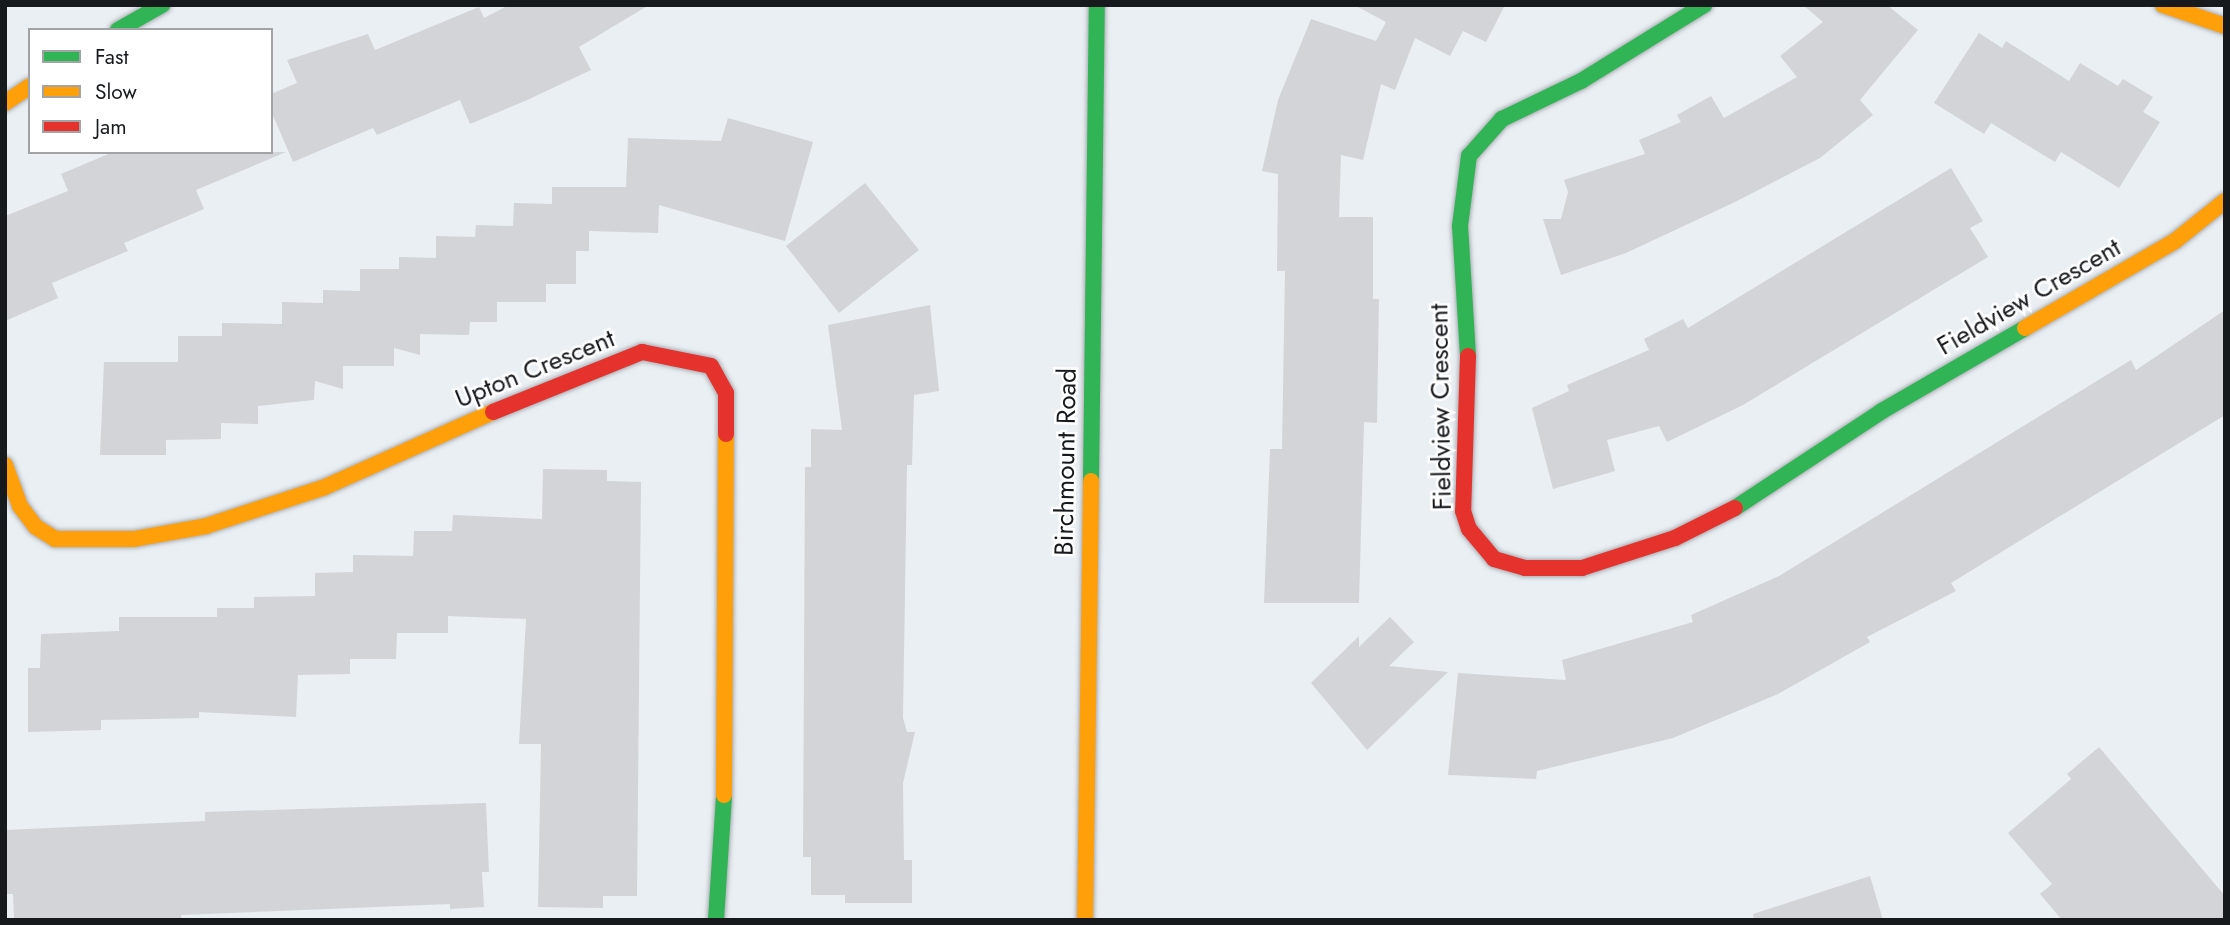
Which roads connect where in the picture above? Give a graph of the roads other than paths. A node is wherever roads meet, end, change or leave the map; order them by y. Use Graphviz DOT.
graph roads {
  1 [pos="162,5"];
  2 [pos="1097,5"];
  3 [pos="1704,5"];
  4 [pos="2164,5"];
  5 [pos="2225,26"];
  6 [pos="122,28"];
  7 [pos="28,87"];
  8 [pos="5,103"];
  9 [pos="2225,201"];
  10 [pos="5,465"];
  11 [pos="716,920"];
  12 [pos="1085,920"];
  1 -- 6 [label="street"];
  2 -- 12 [label="street, Birchmount Road"];
  3 -- 9 [label="street, Fieldview Crescent"];
  4 -- 5 [label="street"];
  7 -- 8 [label="street"];
  10 -- 11 [label="street, Upton Crescent"];
}
